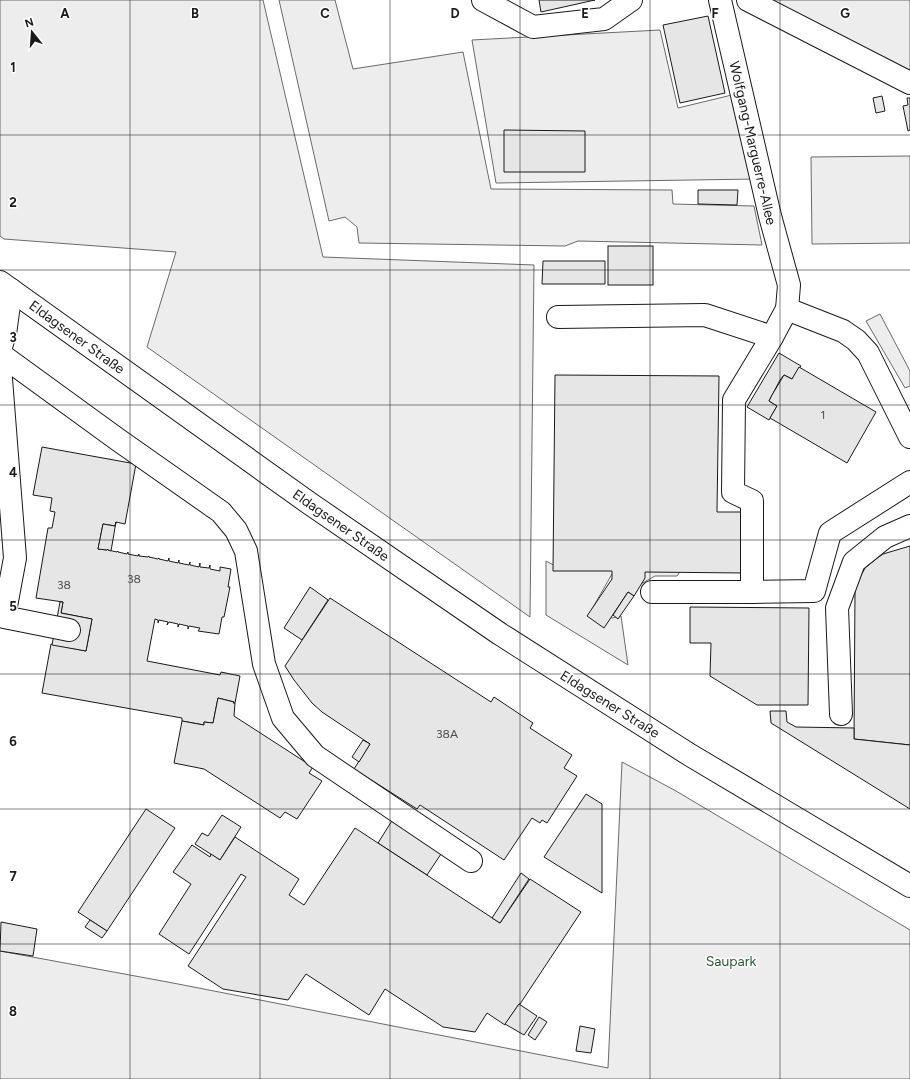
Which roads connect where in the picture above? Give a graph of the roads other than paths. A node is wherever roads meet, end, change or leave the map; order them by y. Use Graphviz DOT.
graph roads {
  1 [pos="483,0"];
  2 [pos="631,0"];
  3 [pos="720,0"];
  4 [pos="748,0"];
  5 [pos="910,83"];
  6 [pos="4,290"];
  7 [pos="787,309"];
  8 [pos="558,317"];
  9 [pos="772,337"];
  10 [pos="0,350"];
  11 [pos="0,354"];
  12 [pos="0,366"];
  13 [pos="910,437"];
  14 [pos="910,482"];
  15 [pos="910,526"];
  16 [pos="8,560"];
  17 [pos="652,592"];
  18 [pos="752,592"];
  19 [pos="69,630"];
  20 [pos="841,714"];
  21 [pos="471,861"];
  22 [pos="910,886"];
  1 -- 2 [label="main road"];
  3 -- 7 [label="main road, Wolfgang-Marguerre-Allee"];
  4 -- 5 [label="main road"];
  6 -- 10 [label="main road"];
  6 -- 22 [label="main road, Eldagsener Straße"];
  7 -- 9 [label="main road"];
  7 -- 13 [label="main road"];
  8 -- 9 [label="main road"];
  9 -- 18 [label="main road"];
  11 -- 21 [label="main road"];
  12 -- 16 [label="main road"];
  14 -- 18 [label="main road"];
  15 -- 20 [label="main road"];
  16 -- 19 [label="main road"];
  17 -- 18 [label="main road"];
}
